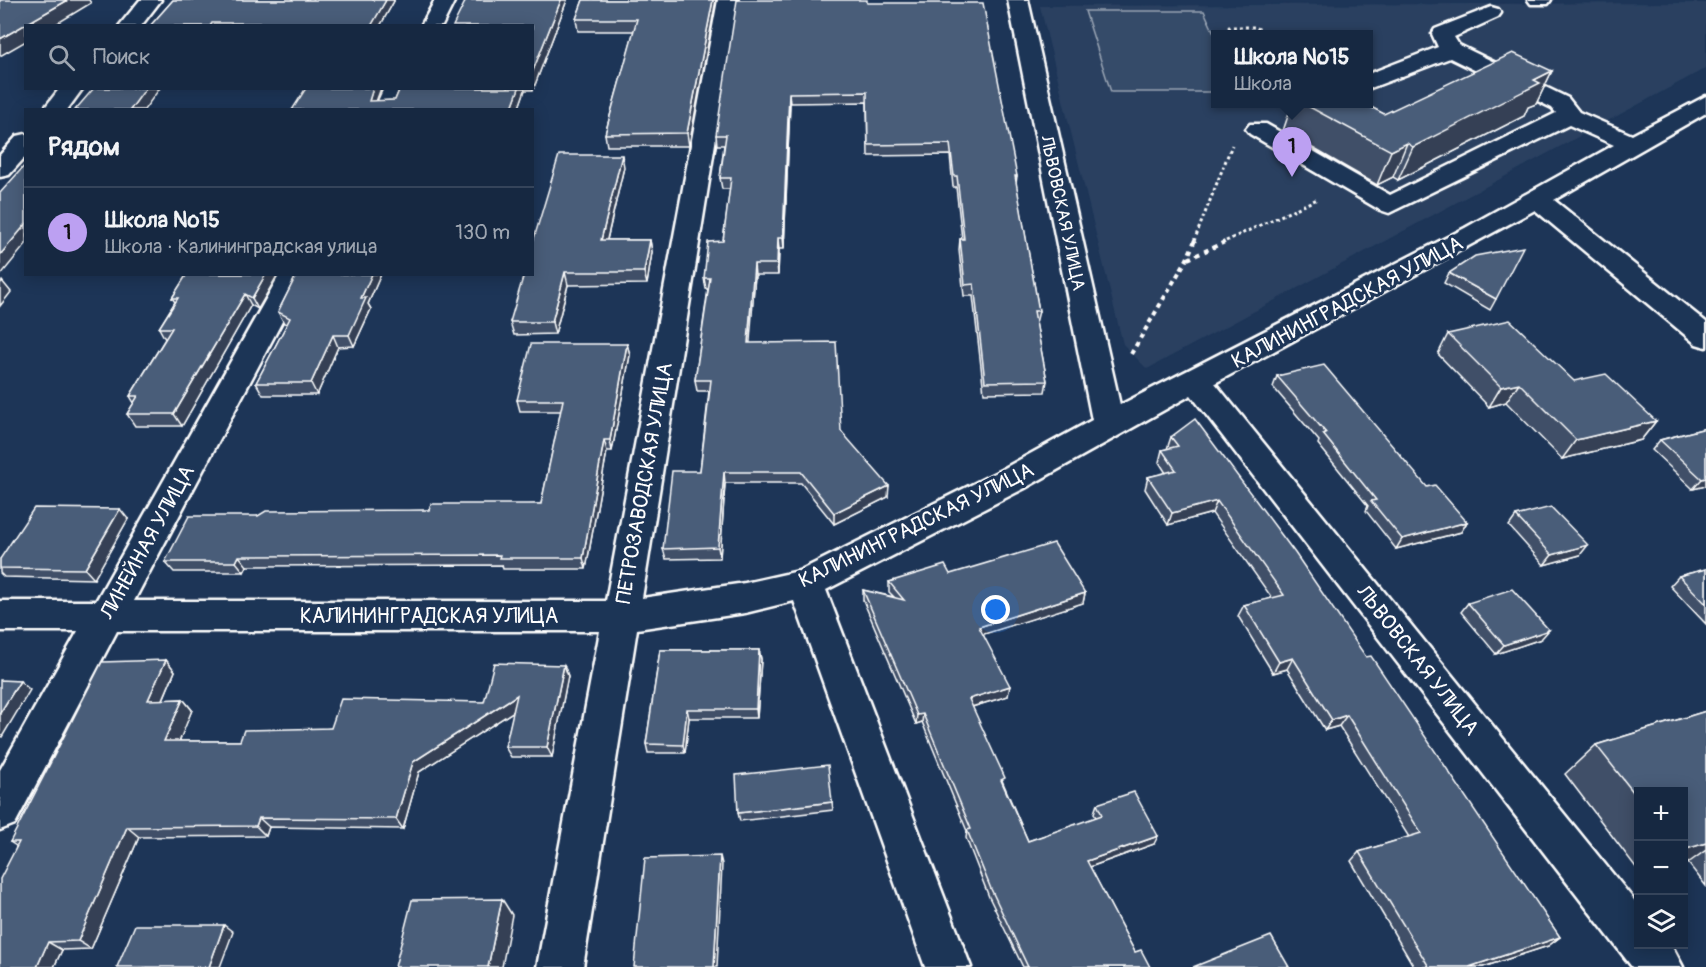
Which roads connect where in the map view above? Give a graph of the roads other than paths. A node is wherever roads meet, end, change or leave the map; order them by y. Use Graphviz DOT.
graph roads {
  1 [pos="151,0"];
  2 [pos="445,0"];
  3 [pos="728,0"];
  4 [pos="1018,0"];
  5 [pos="1491,13"];
  6 [pos="131,24"];
  7 [pos="432,24"];
  8 [pos="1451,50"];
  9 [pos="1373,80"];
  10 [pos="70,90"];
  11 [pos="395,90"];
  12 [pos="1706,103"];
  13 [pos="56,108"];
  14 [pos="386,108"];
  15 [pos="1568,116"];
  16 [pos="1282,118"];
  17 [pos="24,143"];
  18 [pos="1634,144"];
  19 [pos="0,170"];
  20 [pos="1537,199"];
  21 [pos="293,276"];
  22 [pos="1706,337"];
  23 [pos="1197,381"];
  24 [pos="1108,425"];
  25 [pos="806,584"];
  26 [pos="0,616"];
  27 [pos="106,616"];
  28 [pos="621,616"];
  29 [pos="0,810"];
  30 [pos="1634,934"];
  31 [pos="1645,949"];
  32 [pos="560,967"];
  33 [pos="948,967"];
  34 [pos="1660,967"];
  1 -- 6 [label="street"];
  2 -- 7 [label="street"];
  3 -- 28 [label="street, ПЕТРОЗАВОДСКАЯ УЛИЦА"];
  4 -- 24 [label="street, ЛЬВОВСКАЯ УЛИЦА"];
  5 -- 8 [label="street"];
  8 -- 9 [label="street"];
  8 -- 15 [label="street"];
  10 -- 13 [label="street"];
  11 -- 14 [label="street"];
  12 -- 18 [label="street, КАЛИНИНГРАДСКАЯ УЛИЦА"];
  15 -- 16 [label="street"];
  15 -- 18 [label="street"];
  17 -- 19 [label="street"];
  18 -- 20 [label="street, КАЛИНИНГРАДСКАЯ УЛИЦА"];
  20 -- 22 [label="street"];
  20 -- 23 [label="street, КАЛИНИНГРАДСКАЯ УЛИЦА"];
  21 -- 27 [label="street, ЛИНЕЙНАЯ УЛИЦА"];
  23 -- 24 [label="street, КАЛИНИНГРАДСКАЯ УЛИЦА"];
  23 -- 30 [label="street, ЛЬВОВСКАЯ УЛИЦА"];
  24 -- 25 [label="street, КАЛИНИНГРАДСКАЯ УЛИЦА"];
  25 -- 28 [label="street, КАЛИНИНГРАДСКАЯ УЛИЦА"];
  25 -- 33 [label="street"];
  26 -- 27 [label="street, КАЛИНИНГРАДСКАЯ УЛИЦА"];
  27 -- 28 [label="street, КАЛИНИНГРАДСКАЯ УЛИЦА"];
  27 -- 29 [label="street, ЛИНЕЙНАЯ УЛИЦА"];
  28 -- 32 [label="street, ПЕТРОЗАВОДСКАЯ УЛИЦА"];
  31 -- 34 [label="street"];
}
